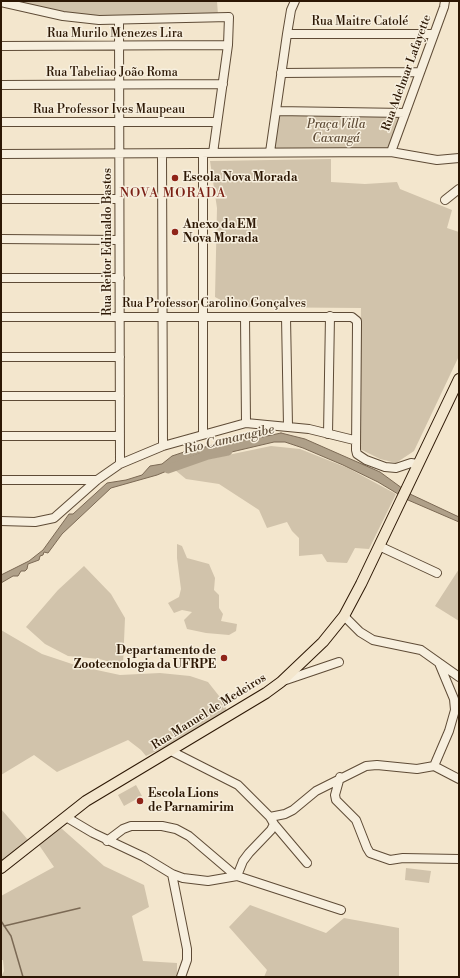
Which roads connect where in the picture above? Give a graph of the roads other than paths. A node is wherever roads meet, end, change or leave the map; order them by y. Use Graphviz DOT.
graph roads {
  1 [pos="295,1"];
  2 [pos="445,1"];
  3 [pos="1,2"];
  4 [pos="119,20"];
  5 [pos="287,34"];
  6 [pos="433,34"];
  7 [pos="228,45"];
  8 [pos="1,46"];
  9 [pos="119,46"];
  10 [pos="419,72"];
  11 [pos="281,73"];
  12 [pos="222,84"];
  13 [pos="1,85"];
  14 [pos="119,85"];
  15 [pos="276,111"];
  16 [pos="404,113"];
  17 [pos="1,122"];
  18 [pos="120,122"];
  19 [pos="216,122"];
  20 [pos="270,152"];
  21 [pos="390,152"];
  22 [pos="203,153"];
  23 [pos="213,153"];
  24 [pos="1,154"];
  25 [pos="120,154"];
  26 [pos="162,154"];
  27 [pos="459,158"];
  28 [pos="459,189"];
  29 [pos="1,199"];
  30 [pos="119,199"];
  31 [pos="445,200"];
  32 [pos="1,239"];
  33 [pos="119,240"];
  34 [pos="1,278"];
  35 [pos="120,278"];
  36 [pos="120,316"];
  37 [pos="162,316"];
  38 [pos="330,316"];
  39 [pos="1,317"];
  40 [pos="202,317"];
  41 [pos="245,317"];
  42 [pos="286,317"];
  43 [pos="1,357"];
  44 [pos="120,357"];
  45 [pos="459,379"];
  46 [pos="1,396"];
  47 [pos="120,396"];
  48 [pos="246,423"];
  49 [pos="288,426"];
  50 [pos="203,434"];
  51 [pos="328,434"];
  52 [pos="1,436"];
  53 [pos="120,436"];
  54 [pos="354,440"];
  55 [pos="163,446"];
  56 [pos="120,464"];
  57 [pos="417,468"];
  58 [pos="1,480"];
  59 [pos="97,480"];
  60 [pos="1,521"];
  61 [pos="379,546"];
  62 [pos="437,574"];
  63 [pos="344,616"];
  64 [pos="339,662"];
  65 [pos="438,662"];
  66 [pos="459,676"];
  67 [pos="281,682"];
  68 [pos="171,751"];
  69 [pos="434,766"];
  70 [pos="340,777"];
  71 [pos="459,779"];
  72 [pos="66,817"];
  73 [pos="272,820"];
  74 [pos="107,840"];
  75 [pos="459,859"];
  76 [pos="307,863"];
  77 [pos="1,868"];
  78 [pos="172,874"];
  79 [pos="236,876"];
  80 [pos="341,910"];
  81 [pos="181,977"];
  1 -- 5 [label="street"];
  2 -- 6 [label="street, Rua Adelmar Lafayette"];
  3 -- 4 [label="street"];
  4 -- 7 [label="street"];
  4 -- 9 [label="street, Rua Reitor Edinaldo Bastos"];
  5 -- 6 [label="street, Rua Maitre Catolé"];
  5 -- 11 [label="street"];
  6 -- 10 [label="street, Rua Adelmar Lafayette"];
  7 -- 9 [label="street, Rua Murilo Menezes Lira"];
  7 -- 12 [label="street"];
  8 -- 9 [label="street, Rua Murilo Menezes Lira"];
  9 -- 14 [label="street, Rua Reitor Edinaldo Bastos"];
  10 -- 11 [label="street"];
  10 -- 16 [label="street, Rua Adelmar Lafayette"];
  11 -- 15 [label="street"];
  12 -- 14 [label="street, Rua Tabeliao João Roma"];
  12 -- 19 [label="street"];
  13 -- 14 [label="street, Rua Tabeliao João Roma"];
  14 -- 18 [label="street, Rua Reitor Edinaldo Bastos"];
  15 -- 16 [label="street"];
  15 -- 20 [label="street"];
  16 -- 21 [label="street, Rua Adelmar Lafayette"];
  17 -- 18 [label="street, Rua Professor Ives Maupeau"];
  18 -- 19 [label="street, Rua Professor Ives Maupeau"];
  18 -- 25 [label="street, Rua Reitor Edinaldo Bastos"];
  19 -- 23 [label="street"];
  20 -- 21 [label="street"];
  20 -- 23 [label="street"];
  21 -- 27 [label="street"];
  22 -- 23 [label="street"];
  22 -- 26 [label="street"];
  22 -- 40 [label="street"];
  24 -- 25 [label="street"];
  25 -- 26 [label="street"];
  25 -- 30 [label="street, Rua Reitor Edinaldo Bastos"];
  26 -- 37 [label="street"];
  28 -- 31 [label="street"];
  29 -- 30 [label="street"];
  30 -- 33 [label="street, Rua Reitor Edinaldo Bastos"];
  32 -- 33 [label="street"];
  33 -- 35 [label="street, Rua Reitor Edinaldo Bastos"];
  34 -- 35 [label="street"];
  35 -- 36 [label="street, Rua Reitor Edinaldo Bastos"];
  36 -- 37 [label="street, Rua Professor Carolino Gonçalves"];
  36 -- 39 [label="street, Rua Professor Carolino Gonçalves"];
  36 -- 44 [label="street, Rua Reitor Edinaldo Bastos"];
  37 -- 40 [label="street, Rua Professor Carolino Gonçalves"];
  37 -- 55 [label="street"];
  38 -- 42 [label="street, Rua Professor Carolino Gonçalves"];
  38 -- 51 [label="street"];
  38 -- 54 [label="street, Rua Professor Carolino Gonçalves"];
  40 -- 41 [label="street, Rua Professor Carolino Gonçalves"];
  40 -- 50 [label="street"];
  41 -- 42 [label="street, Rua Professor Carolino Gonçalves"];
  41 -- 48 [label="street"];
  42 -- 49 [label="street"];
  43 -- 44 [label="street"];
  44 -- 47 [label="street, Rua Reitor Edinaldo Bastos"];
  45 -- 57 [label="main road, Rua Manuel de Medeiros"];
  46 -- 47 [label="street"];
  47 -- 53 [label="street, Rua Reitor Edinaldo Bastos"];
  48 -- 49 [label="street"];
  48 -- 50 [label="street"];
  49 -- 51 [label="street"];
  50 -- 55 [label="street"];
  51 -- 54 [label="street"];
  52 -- 53 [label="street"];
  53 -- 56 [label="street, Rua Reitor Edinaldo Bastos"];
  54 -- 57 [label="street"];
  55 -- 56 [label="street"];
  56 -- 59 [label="street"];
  57 -- 61 [label="main road, Rua Manuel de Medeiros"];
  58 -- 59 [label="street"];
  59 -- 60 [label="street"];
  61 -- 62 [label="street"];
  61 -- 63 [label="main road, Rua Manuel de Medeiros"];
  63 -- 65 [label="street"];
  63 -- 67 [label="main road, Rua Manuel de Medeiros"];
  64 -- 67 [label="street"];
  65 -- 66 [label="street"];
  65 -- 69 [label="street"];
  67 -- 68 [label="main road, Rua Manuel de Medeiros"];
  68 -- 72 [label="main road, Rua Manuel de Medeiros"];
  68 -- 73 [label="street"];
  69 -- 70 [label="street"];
  69 -- 71 [label="street"];
  70 -- 73 [label="street"];
  70 -- 75 [label="street"];
  72 -- 74 [label="street"];
  72 -- 77 [label="main road, Rua Manuel de Medeiros"];
  73 -- 76 [label="street"];
  73 -- 79 [label="street"];
  74 -- 78 [label="street"];
  74 -- 79 [label="street"];
  78 -- 79 [label="street"];
  78 -- 81 [label="street"];
  79 -- 80 [label="street"];
}
